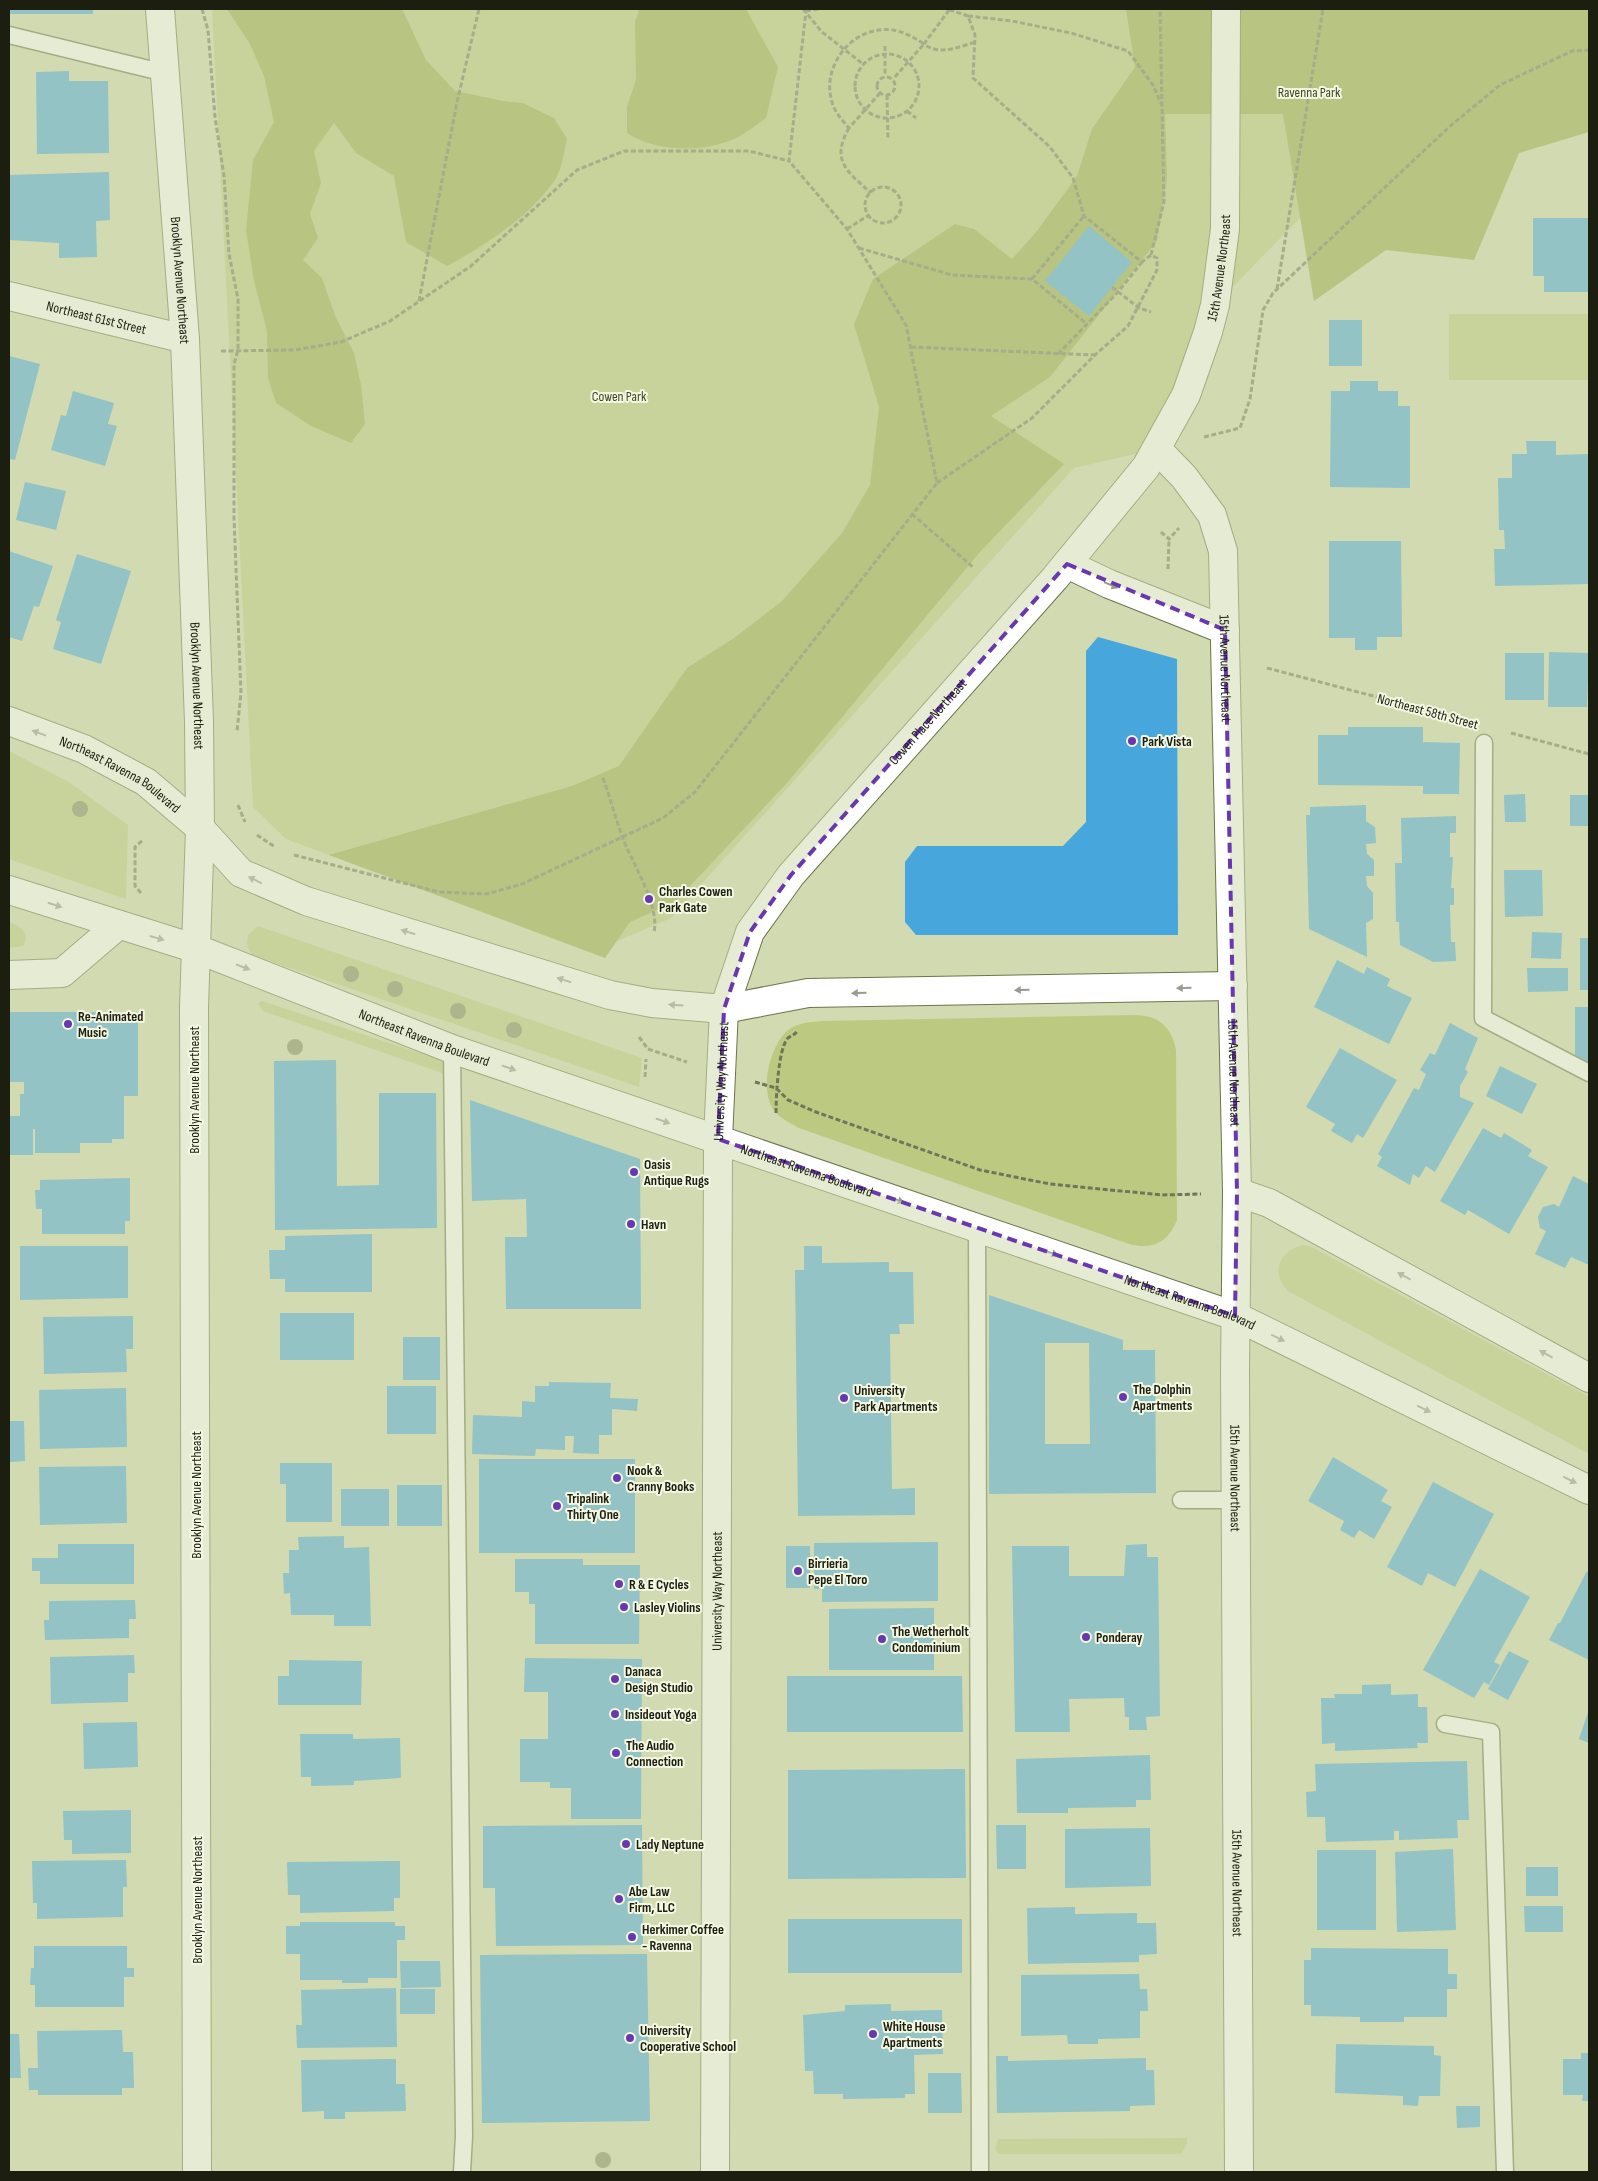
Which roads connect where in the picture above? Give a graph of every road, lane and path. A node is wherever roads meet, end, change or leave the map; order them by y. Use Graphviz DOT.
graph roads {
  1 [pos="160,9"];
  2 [pos="202,9"];
  3 [pos="479,9"];
  4 [pos="819,9"];
  5 [pos="948,9"];
  6 [pos="1160,9"];
  7 [pos="1226,9"];
  8 [pos="1323,9"];
  9 [pos="806,10"];
  10 [pos="968,16"];
  11 [pos="9,35"];
  12 [pos="975,42"];
  13 [pos="924,44"];
  14 [pos="885,46"];
  15 [pos="843,50"];
  16 [pos="1589,50"];
  17 [pos="886,54"];
  18 [pos="908,62"];
  19 [pos="863,64"];
  20 [pos="164,73"];
  21 [pos="886,76"];
  22 [pos="893,79"];
  23 [pos="880,93"];
  24 [pos="887,95"];
  25 [pos="1162,107"];
  26 [pos="864,110"];
  27 [pos="907,111"];
  28 [pos="888,118"];
  29 [pos="916,118"];
  30 [pos="848,128"];
  31 [pos="888,140"];
  32 [pos="789,161"];
  33 [pos="871,193"];
  34 [pos="869,215"];
  35 [pos="1084,216"];
  36 [pos="847,229"];
  37 [pos="859,247"];
  38 [pos="1151,256"];
  39 [pos="1142,262"];
  40 [pos="1032,279"];
  41 [pos="1112,287"];
  42 [pos="1277,289"];
  43 [pos="1118,292"];
  44 [pos="9,296"];
  45 [pos="419,302"];
  46 [pos="1139,308"];
  47 [pos="1151,312"];
  48 [pos="1087,324"];
  49 [pos="185,339"];
  50 [pos="911,347"];
  51 [pos="238,350"];
  52 [pos="214,351"];
  53 [pos="1057,354"];
  54 [pos="1095,356"];
  55 [pos="1157,449"];
  56 [pos="937,483"];
  57 [pos="912,514"];
  58 [pos="1179,528"];
  59 [pos="1161,532"];
  60 [pos="1169,539"];
  61 [pos="1067,564"];
  62 [pos="974,568"];
  63 [pos="1168,576"];
  64 [pos="1225,630"];
  65 [pos="1266,668"];
  66 [pos="1465,721"];
  67 [pos="9,722"];
  68 [pos="1503,731"];
  69 [pos="237,734"];
  70 [pos="1484,743"];
  71 [pos="1589,754"];
  72 [pos="604,778"];
  73 [pos="237,801"];
  74 [pos="200,828"];
  75 [pos="622,837"];
  76 [pos="143,840"];
  77 [pos="277,849"];
  78 [pos="286,852"];
  79 [pos="9,890"];
  80 [pos="143,895"];
  81 [pos="117,926"];
  82 [pos="654,933"];
  83 [pos="197,949"];
  84 [pos="9,975"];
  85 [pos="1233,986"];
  86 [pos="724,1009"];
  87 [pos="796,1034"];
  88 [pos="452,1049"];
  89 [pos="646,1059"];
  90 [pos="1589,1073"];
  91 [pos="766,1085"];
  92 [pos="646,1087"];
  93 [pos="776,1088"];
  94 [pos="776,1114"];
  95 [pos="718,1139"];
  96 [pos="1237,1192"];
  97 [pos="1190,1195"];
  98 [pos="977,1227"];
  99 [pos="1234,1316"];
  100 [pos="1589,1378"];
  101 [pos="1589,1490"];
  102 [pos="1181,1500"];
  103 [pos="1236,1500"];
  104 [pos="1445,1724"];
  105 [pos="197,2172"];
  106 [pos="462,2172"];
  107 [pos="715,2172"];
  108 [pos="980,2172"];
  109 [pos="1239,2172"];
  110 [pos="1504,2172"];
  1 -- 20 [label="main road, Brooklyn Avenue Northeast"];
  2 -- 51 [label="path"];
  3 -- 45 [label="path"];
  4 -- 9 [label="path"];
  5 -- 10 [label="path"];
  5 -- 13 [label="path"];
  6 -- 25 [label="path"];
  7 -- 55 [label="main road, 15th Avenue Northeast"];
  8 -- 42 [label="path"];
  9 -- 15 [label="path"];
  9 -- 32 [label="path"];
  10 -- 12 [label="path"];
  10 -- 25 [label="path"];
  11 -- 20 [label="lane"];
  12 -- 13 [label="path"];
  12 -- 35 [label="path"];
  13 -- 15 [label="path"];
  13 -- 18 [label="path"];
  14 -- 17 [label="path"];
  15 -- 19 [label="path"];
  15 -- 30 [label="path"];
  16 -- 42 [label="path"];
  17 -- 18 [label="path"];
  17 -- 19 [label="path"];
  17 -- 21 [label="path"];
  18 -- 22 [label="path"];
  18 -- 27 [label="path"];
  19 -- 26 [label="path"];
  20 -- 49 [label="main road, Brooklyn Avenue Northeast"];
  21 -- 22 [label="path"];
  21 -- 23 [label="path"];
  22 -- 24 [label="path"];
  23 -- 24 [label="path"];
  23 -- 26 [label="path"];
  24 -- 28 [label="path"];
  25 -- 38 [label="path"];
  26 -- 28 [label="path"];
  26 -- 30 [label="path"];
  27 -- 28 [label="path"];
  27 -- 29 [label="path"];
  28 -- 31 [label="path"];
  30 -- 33 [label="path"];
  32 -- 36 [label="path"];
  32 -- 45 [label="path"];
  33 -- 34 [label="path"];
  33 -- 34 [label="path"];
  34 -- 36 [label="path"];
  35 -- 39 [label="path"];
  35 -- 40 [label="path"];
  36 -- 37 [label="path"];
  37 -- 40 [label="path"];
  37 -- 50 [label="path"];
  38 -- 39 [label="path"];
  38 -- 46 [label="path"];
  39 -- 43 [label="path"];
  40 -- 48 [label="path"];
  41 -- 43 [label="path"];
  42 -- 55 [label="path"];
  43 -- 46 [label="path"];
  43 -- 48 [label="path"];
  44 -- 49 [label="main road, Northeast 61st Street"];
  45 -- 51 [label="path"];
  46 -- 47 [label="path"];
  46 -- 54 [label="path"];
  48 -- 53 [label="path"];
  49 -- 74 [label="main road, Brooklyn Avenue Northeast"];
  50 -- 53 [label="path"];
  50 -- 56 [label="path"];
  51 -- 52 [label="path"];
  51 -- 69 [label="path"];
  53 -- 54 [label="path"];
  54 -- 56 [label="path"];
  55 -- 61 [label="main road, Cowen Place Northeast"];
  55 -- 64 [label="main road, 15th Avenue Northeast"];
  56 -- 57 [label="path"];
  57 -- 62 [label="path"];
  57 -- 75 [label="path"];
  58 -- 60 [label="path"];
  59 -- 60 [label="path"];
  60 -- 63 [label="path"];
  61 -- 64 [label="main road, one-way"];
  61 -- 86 [label="main road, Cowen Place Northeast"];
  64 -- 85 [label="main road, 15th Avenue Northeast"];
  65 -- 66 [label="path, Northeast 58th Street"];
  74 -- 67 [label="main road, Northeast Ravenna Boulevard, one-way"];
  68 -- 71 [label="path"];
  70 -- 90 [label="lane"];
  72 -- 75 [label="path"];
  73 -- 77 [label="path"];
  74 -- 83 [label="main road, Brooklyn Avenue Northeast"];
  86 -- 74 [label="main road, Northeast Ravenna Boulevard, one-way"];
  75 -- 78 [label="path"];
  75 -- 82 [label="path"];
  76 -- 80 [label="path"];
  79 -- 81 [label="main road, Northeast Ravenna Boulevard, one-way"];
  81 -- 83 [label="main road, Northeast Ravenna Boulevard, one-way"];
  81 -- 84 [label="main road"];
  83 -- 88 [label="main road, Northeast Ravenna Boulevard, one-way"];
  83 -- 105 [label="main road, Brooklyn Avenue Northeast"];
  85 -- 86 [label="main road, Northeast Ravenna Boulevard, one-way"];
  85 -- 96 [label="main road, 15th Avenue Northeast"];
  86 -- 95 [label="main road, University Way Northeast"];
  87 -- 93 [label="path"];
  88 -- 95 [label="main road, Northeast Ravenna Boulevard, one-way"];
  88 -- 106 [label="lane"];
  89 -- 92 [label="path"];
  91 -- 93 [label="path"];
  93 -- 94 [label="path"];
  93 -- 97 [label="path"];
  95 -- 98 [label="main road, Northeast Ravenna Boulevard, one-way"];
  95 -- 107 [label="main road, University Way Northeast"];
  96 -- 99 [label="main road, 15th Avenue Northeast"];
  100 -- 96 [label="main road, one-way"];
  98 -- 99 [label="main road, Northeast Ravenna Boulevard, one-way"];
  98 -- 108 [label="lane"];
  99 -- 101 [label="main road, Northeast Ravenna Boulevard, one-way"];
  99 -- 103 [label="main road, 15th Avenue Northeast"];
  102 -- 103 [label="lane"];
  103 -- 109 [label="main road, 15th Avenue Northeast"];
  104 -- 110 [label="lane"];
}
